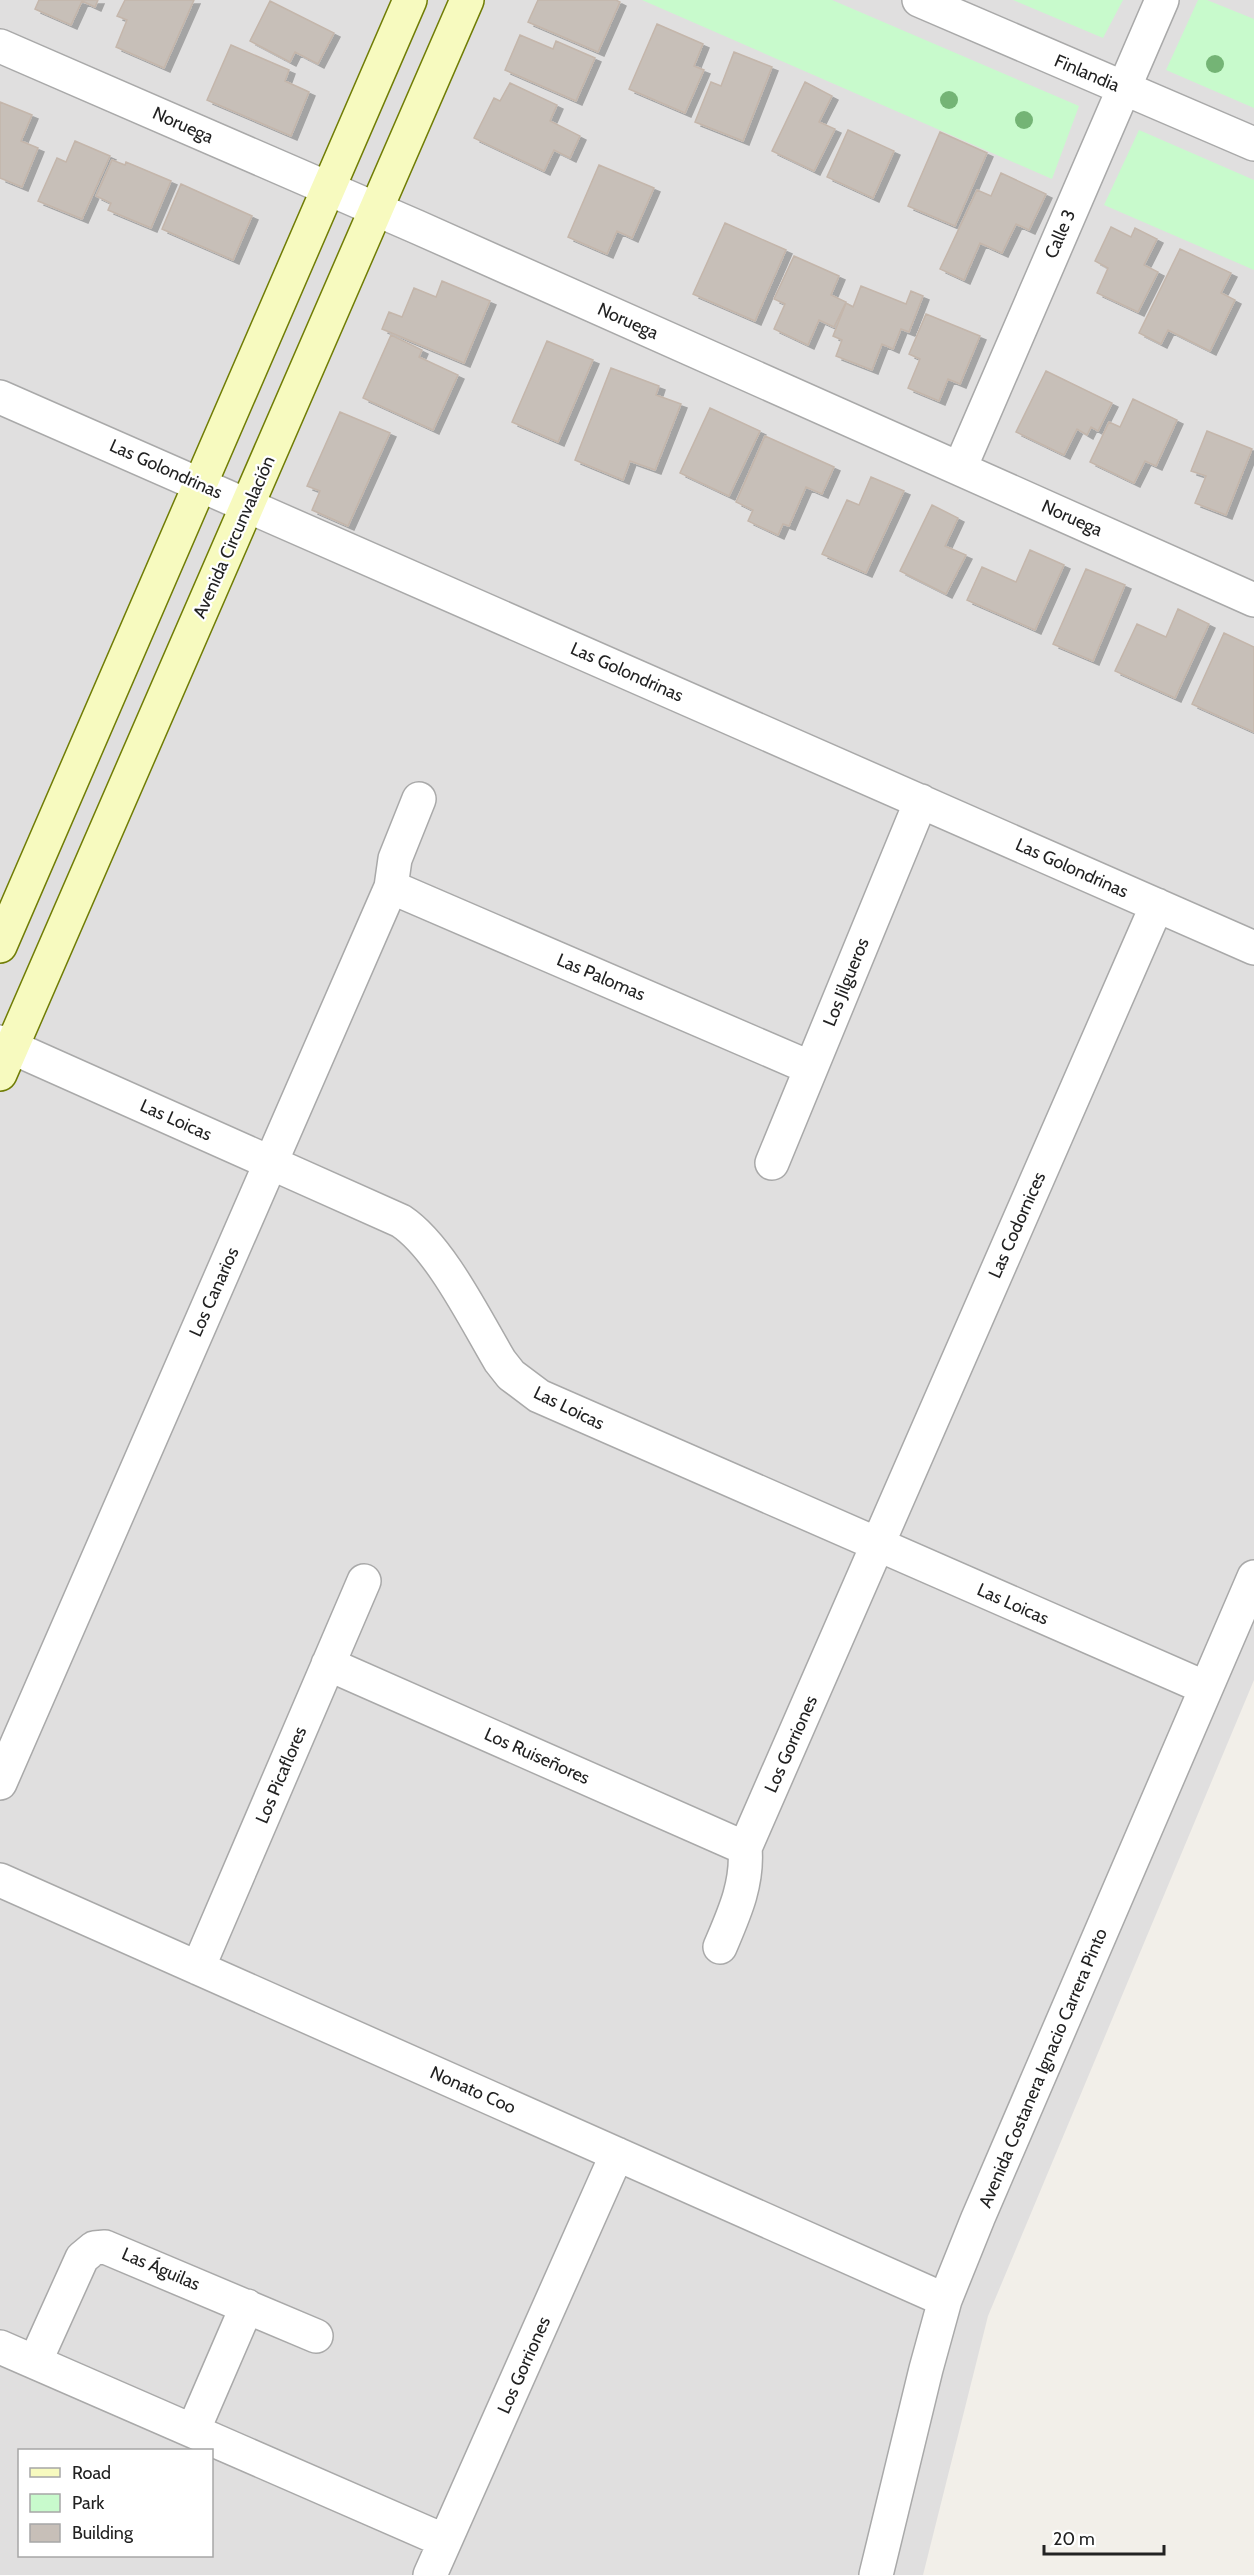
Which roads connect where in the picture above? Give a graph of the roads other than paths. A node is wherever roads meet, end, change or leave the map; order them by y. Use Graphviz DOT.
graph roads {
  1 [pos="410,0"];
  2 [pos="467,0"];
  3 [pos="920,0"];
  4 [pos="1162,0"];
  5 [pos="0,46"];
  6 [pos="1123,88"];
  7 [pos="1254,144"];
  8 [pos="328,188"];
  9 [pos="376,209"];
  10 [pos="0,397"];
  11 [pos="960,468"];
  12 [pos="200,484"];
  13 [pos="248,505"];
  14 [pos="1254,600"];
  15 [pos="419,799"];
  16 [pos="921,801"];
  17 [pos="391,886"];
  18 [pos="1157,905"];
  19 [pos="0,946"];
  20 [pos="1254,948"];
  21 [pos="4,1054"];
  22 [pos="811,1068"];
  23 [pos="271,1162"];
  24 [pos="772,1163"];
  25 [pos="878,1545"];
  26 [pos="1254,1577"];
  27 [pos="364,1581"];
  28 [pos="328,1664"];
  29 [pos="1206,1688"];
  30 [pos="0,1783"];
  31 [pos="746,1848"];
  32 [pos="0,1880"];
  33 [pos="720,1947"];
  34 [pos="198,1968"];
  35 [pos="617,2154"];
  36 [pos="945,2300"];
  37 [pos="247,2306"];
  38 [pos="316,2336"];
  39 [pos="0,2347"];
  40 [pos="35,2362"];
  41 [pos="193,2431"];
  42 [pos="445,2541"];
  43 [pos="430,2575"];
  44 [pos="876,2575"];
  1 -- 8 [label="street"];
  2 -- 9 [label="street, Avenida Circunvalación"];
  3 -- 6 [label="street, Finlandia"];
  4 -- 6 [label="street, Calle 3"];
  5 -- 8 [label="street, Noruega"];
  6 -- 7 [label="street, Finlandia"];
  6 -- 11 [label="street, Calle 3"];
  8 -- 9 [label="street, Noruega"];
  8 -- 12 [label="street"];
  9 -- 11 [label="street, Noruega"];
  9 -- 13 [label="street, Avenida Circunvalación"];
  10 -- 12 [label="street, Las Golondrinas"];
  11 -- 14 [label="street, Noruega"];
  12 -- 13 [label="street, Las Golondrinas"];
  12 -- 19 [label="street"];
  13 -- 16 [label="street, Las Golondrinas"];
  13 -- 21 [label="street, Avenida Circunvalación"];
  15 -- 17 [label="street, Los Canarios"];
  16 -- 18 [label="street, Las Golondrinas"];
  16 -- 22 [label="street, Los Jilgueros"];
  17 -- 22 [label="street, Las Palomas"];
  17 -- 23 [label="street, Los Canarios"];
  18 -- 20 [label="street, Las Golondrinas"];
  18 -- 25 [label="street, Las Codornices"];
  21 -- 23 [label="street, Las Loicas"];
  22 -- 24 [label="street, Los Jilgueros"];
  23 -- 25 [label="street, Las Loicas"];
  23 -- 30 [label="street, Los Canarios"];
  25 -- 29 [label="street, Las Loicas"];
  25 -- 31 [label="street, Los Gorriones"];
  26 -- 29 [label="street, Avenida Costanera Ignacio Carrera Pinto"];
  27 -- 28 [label="street, Los Picaflores"];
  28 -- 31 [label="street, Los Ruiseñores"];
  28 -- 34 [label="street, Los Picaflores"];
  29 -- 36 [label="street, Avenida Costanera Ignacio Carrera Pinto"];
  31 -- 33 [label="street, Los Gorriones"];
  32 -- 34 [label="street, Nonato Coo"];
  34 -- 35 [label="street, Nonato Coo"];
  35 -- 36 [label="street, Nonato Coo"];
  35 -- 42 [label="street, Los Gorriones"];
  36 -- 44 [label="street, Avenida Costanera Ignacio Carrera Pinto"];
  37 -- 38 [label="street, Las Águilas"];
  37 -- 40 [label="street, Las Águilas"];
  37 -- 41 [label="street"];
  39 -- 40 [label="street"];
  40 -- 41 [label="street"];
  41 -- 42 [label="street"];
  42 -- 43 [label="street, Los Gorriones"];
}
